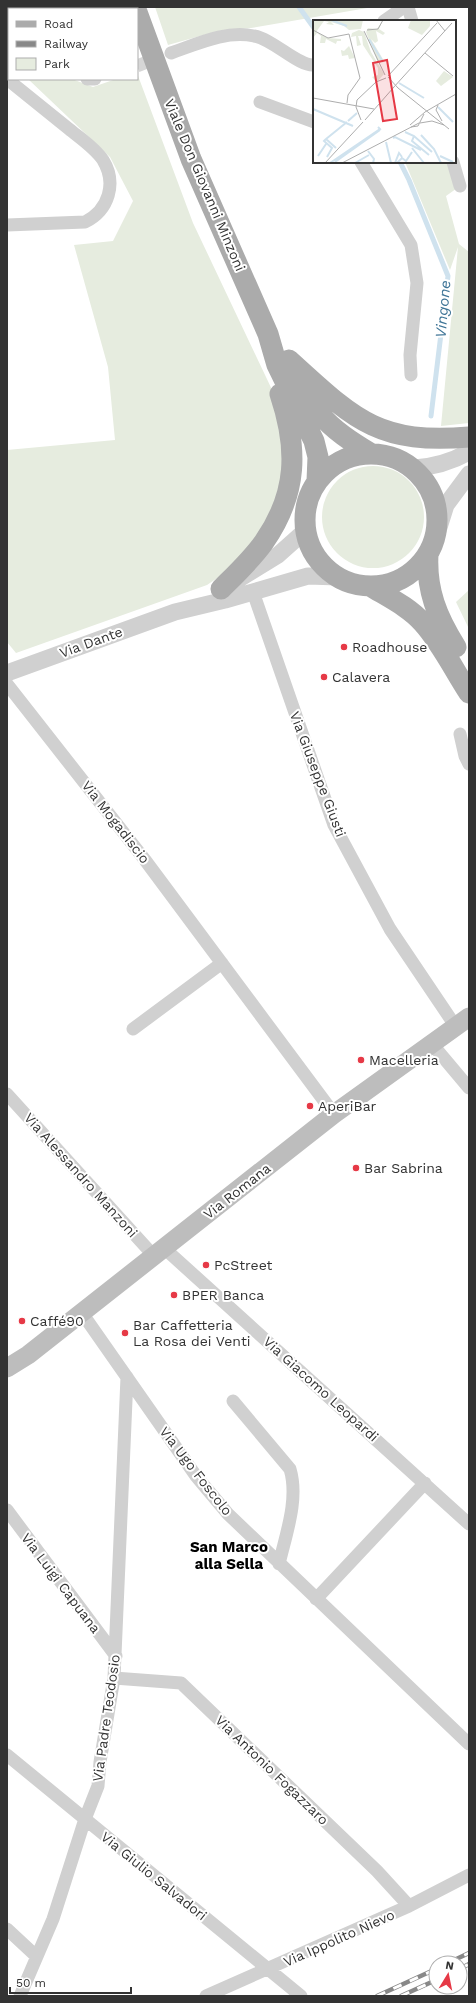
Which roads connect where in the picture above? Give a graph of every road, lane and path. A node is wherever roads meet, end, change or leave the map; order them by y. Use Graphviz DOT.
graph roads {
  1 [pos="404,7"];
  2 [pos="408,7"];
  3 [pos="138,15"];
  4 [pos="385,20"];
  5 [pos="412,20"];
  6 [pos="171,53"];
  7 [pos="313,65"];
  8 [pos="8,80"];
  9 [pos="260,102"];
  10 [pos="313,122"];
  11 [pos="362,163"];
  12 [pos="453,163"];
  13 [pos="460,186"];
  14 [pos="7,225"];
  15 [pos="283,363"];
  16 [pos="411,375"];
  17 [pos="469,437"];
  18 [pos="469,452"];
  19 [pos="370,453"];
  20 [pos="414,468"];
  21 [pos="469,474"];
  22 [pos="317,481"];
  23 [pos="306,530"];
  24 [pos="432,545"];
  25 [pos="338,577"];
  26 [pos="370,586"];
  27 [pos="221,589"];
  28 [pos="252,592"];
  29 [pos="175,612"];
  30 [pos="469,667"];
  31 [pos="7,673"];
  32 [pos="7,684"];
  33 [pos="469,693"];
  34 [pos="460,734"];
  35 [pos="469,764"];
  36 [pos="222,963"];
  37 [pos="463,1022"];
  38 [pos="133,1029"];
  39 [pos="432,1044"];
  40 [pos="469,1088"];
  41 [pos="7,1094"];
  42 [pos="334,1114"];
  43 [pos="159,1252"];
  44 [pos="82,1313"];
  45 [pos="7,1368"];
  46 [pos="127,1378"];
  47 [pos="233,1401"];
  48 [pos="425,1483"];
  49 [pos="7,1510"];
  50 [pos="469,1524"];
  51 [pos="279,1564"];
  52 [pos="316,1599"];
  53 [pos="116,1656"];
  54 [pos="114,1678"];
  55 [pos="469,1744"];
  56 [pos="7,1755"];
  57 [pos="85,1819"];
  58 [pos="469,1875"];
  59 [pos="409,1906"];
  60 [pos="7,1929"];
  61 [pos="36,1956"];
  62 [pos="269,1970"];
  63 [pos="20,1996"];
  64 [pos="206,1996"];
  65 [pos="300,1996"];
  1 -- 4 [label="street"];
  2 -- 5 [label="street"];
  3 -- 15 [label="main road, Viale Don Giovanni Minzoni"];
  6 -- 7 [label="street"];
  8 -- 14 [label="street"];
  9 -- 10 [label="street"];
  11 -- 16 [label="street"];
  12 -- 13 [label="street"];
  15 -- 17 [label="main road"];
  15 -- 19 [label="main road, Viale Don Giovanni Minzoni"];
  15 -- 22 [label="main road, Viale Don Giovanni Minzoni"];
  15 -- 27 [label="main road"];
  18 -- 20 [label="street"];
  19 -- 20 [label="main road"];
  19 -- 22 [label="main road"];
  20 -- 24 [label="main road"];
  21 -- 24 [label="street"];
  22 -- 23 [label="main road"];
  23 -- 25 [label="main road"];
  23 -- 27 [label="street, Via Dante"];
  24 -- 26 [label="main road"];
  24 -- 30 [label="main road"];
  25 -- 26 [label="main road"];
  25 -- 28 [label="street, Via Dante"];
  26 -- 33 [label="main road"];
  27 -- 29 [label="street, Via Dante"];
  28 -- 29 [label="street, Via Dante"];
  28 -- 37 [label="street, Via Giuseppe Giusti"];
  29 -- 31 [label="street, Via Dante"];
  32 -- 36 [label="street, Via Mogadiscio"];
  34 -- 35 [label="street"];
  36 -- 38 [label="street"];
  36 -- 42 [label="street, Via Mogadiscio"];
  37 -- 39 [label="main road, Via Romana"];
  39 -- 40 [label="street"];
  39 -- 42 [label="main road, Via Romana"];
  41 -- 43 [label="street, Via Alessandro Manzoni"];
  42 -- 43 [label="main road, Via Romana"];
  43 -- 44 [label="main road, Via Romana"];
  43 -- 48 [label="street, Via Giacomo Leopardi"];
  44 -- 45 [label="main road, Via Romana"];
  44 -- 46 [label="street, Via Ugo Foscolo"];
  46 -- 51 [label="street, Via Ugo Foscolo"];
  46 -- 53 [label="street, Via Padre Teodosio"];
  47 -- 51 [label="street"];
  48 -- 50 [label="street, Via Giacomo Leopardi"];
  48 -- 52 [label="street"];
  49 -- 53 [label="street, Via Luigi Capuana"];
  51 -- 52 [label="street, Via Ugo Foscolo"];
  52 -- 55 [label="street, Via Ugo Foscolo"];
  53 -- 54 [label="street, Via Padre Teodosio"];
  54 -- 57 [label="street, Via Padre Teodosio"];
  54 -- 59 [label="street, Via Antonio Fogazzaro"];
  56 -- 57 [label="street, Via Giulio Salvadori"];
  57 -- 61 [label="street, Via Padre Teodosio"];
  57 -- 62 [label="street, Via Giulio Salvadori"];
  58 -- 59 [label="street, Via Ippolito Nievo"];
  59 -- 62 [label="street, Via Ippolito Nievo"];
  60 -- 61 [label="street"];
  61 -- 63 [label="street, Via Padre Teodosio"];
  62 -- 64 [label="street, Via Ippolito Nievo"];
  62 -- 65 [label="street, Via Giulio Salvadori"];
}
